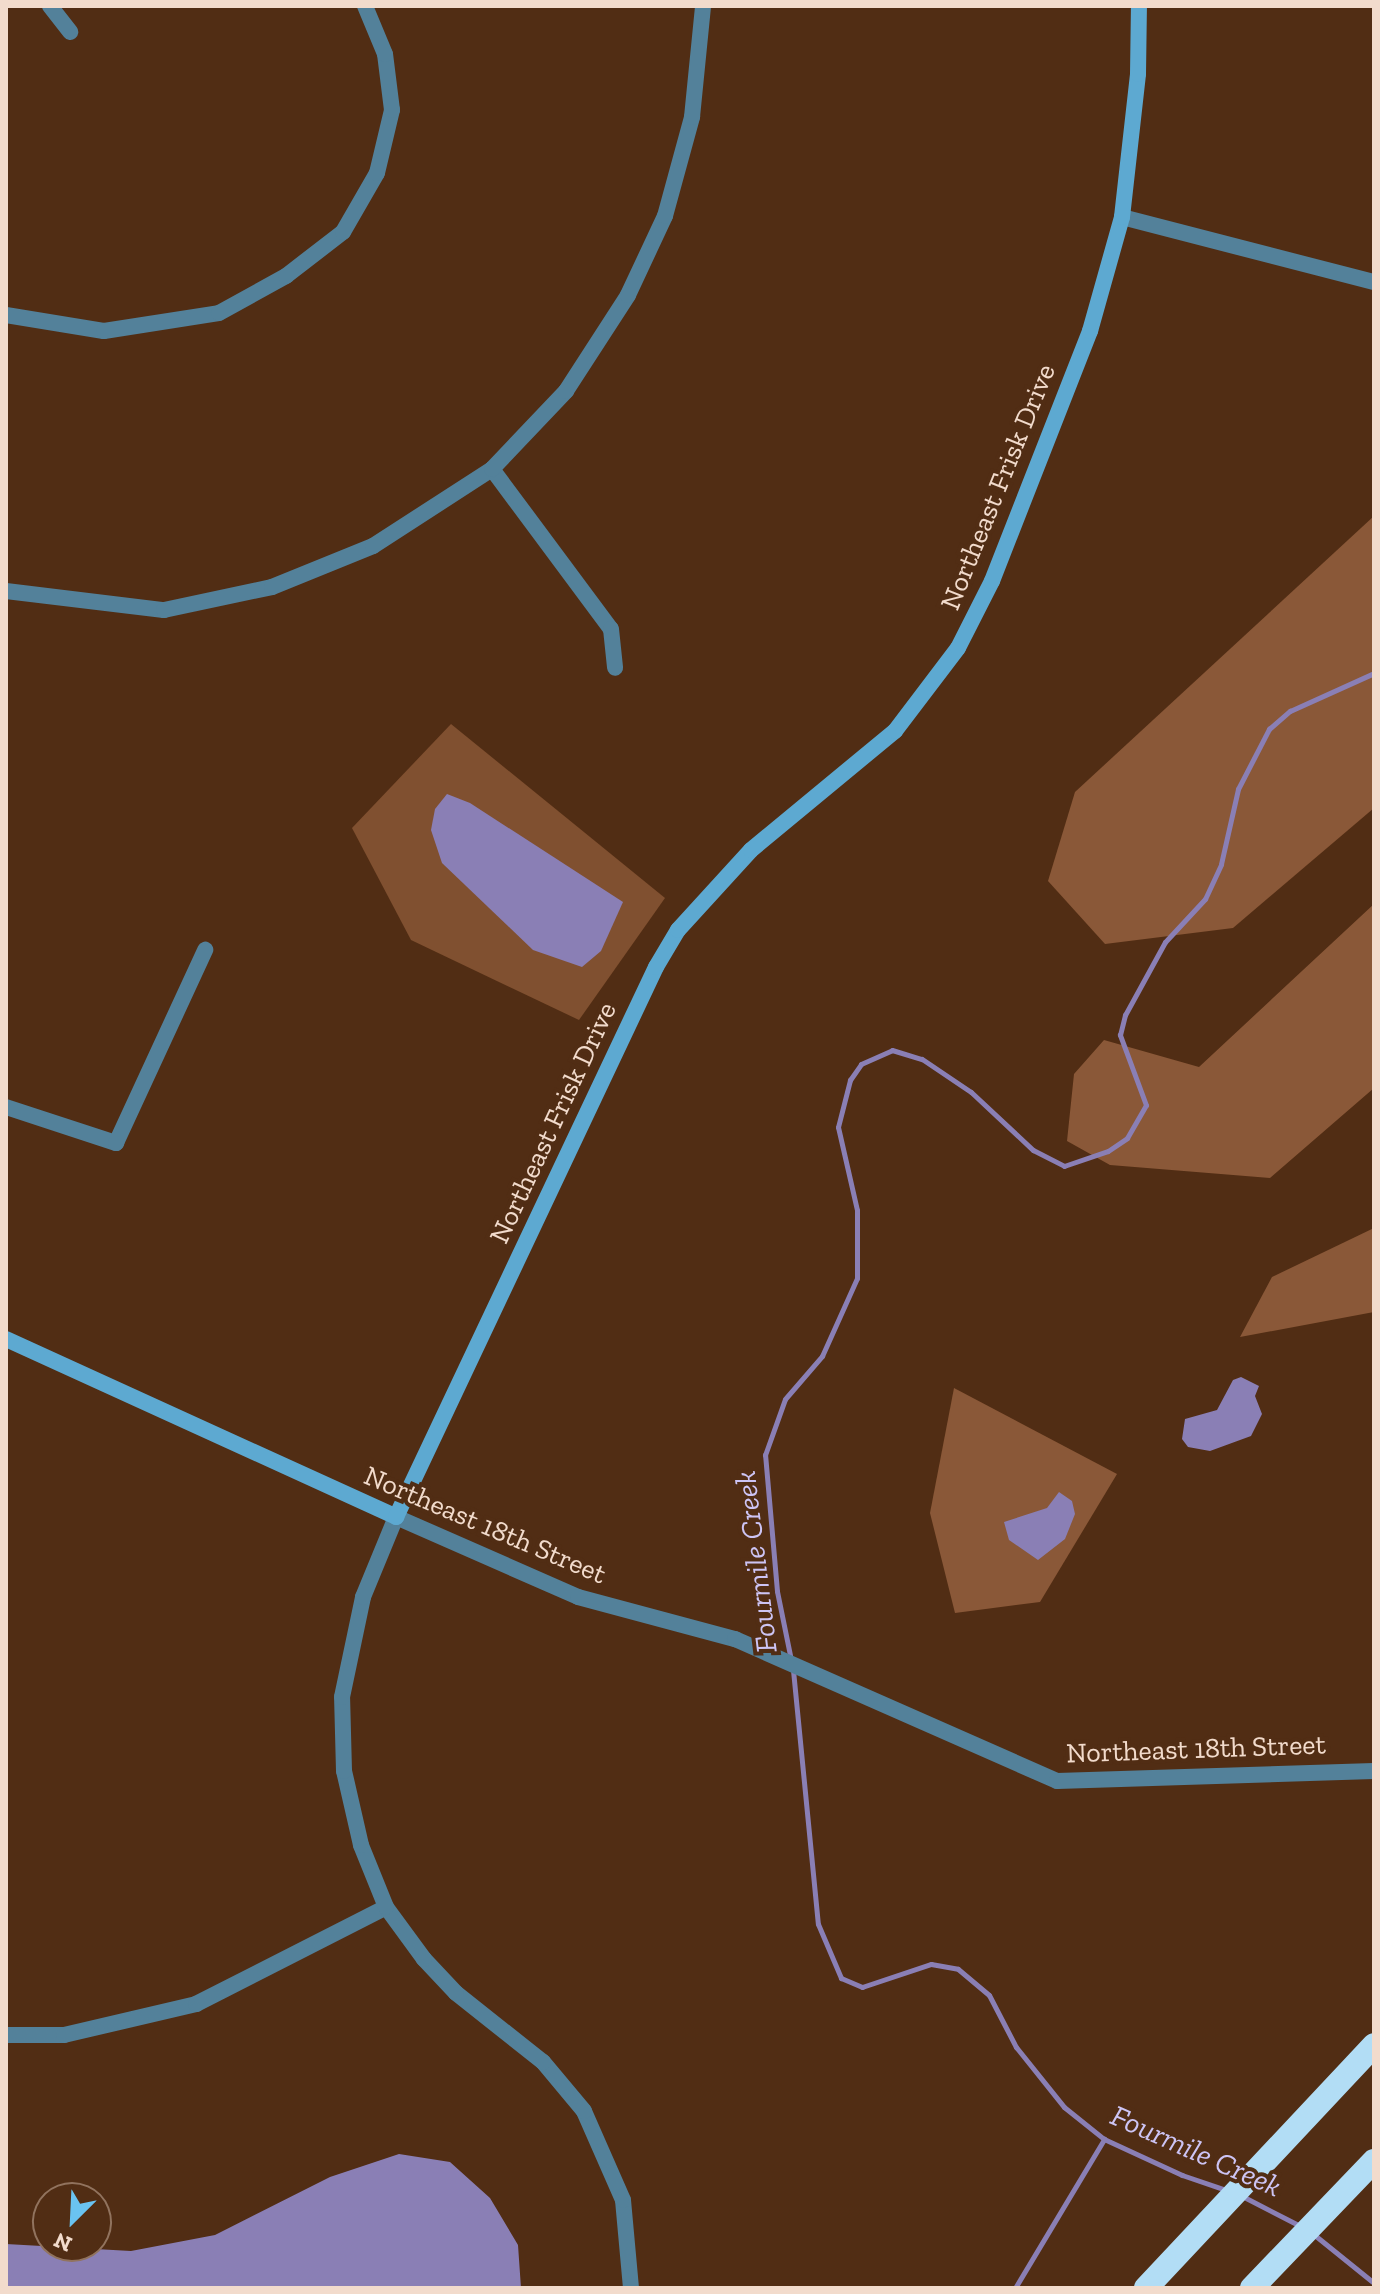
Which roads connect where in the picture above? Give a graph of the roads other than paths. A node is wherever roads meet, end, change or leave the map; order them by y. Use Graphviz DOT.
graph roads {
  1 [pos="50,6"];
  2 [pos="365,6"];
  3 [pos="703,6"];
  4 [pos="1139,6"];
  5 [pos="70,32"];
  6 [pos="1122,217"];
  7 [pos="1374,282"];
  8 [pos="6,315"];
  9 [pos="492,469"];
  10 [pos="6,591"];
  11 [pos="615,668"];
  12 [pos="205,950"];
  13 [pos="6,1107"];
  14 [pos="6,1339"];
  15 [pos="396,1517"];
  16 [pos="1374,1771"];
  17 [pos="386,1907"];
  18 [pos="6,2035"];
  19 [pos="1374,2045"];
  20 [pos="1366,2170"];
  21 [pos="631,2288"];
  22 [pos="1146,2288"];
  23 [pos="1252,2288"];
  1 -- 5 [label="street"];
  2 -- 8 [label="street"];
  3 -- 9 [label="street"];
  4 -- 6 [label="street, Northeast Frisk Drive"];
  6 -- 7 [label="street"];
  6 -- 15 [label="street, Northeast Frisk Drive"];
  9 -- 10 [label="street"];
  9 -- 11 [label="street"];
  12 -- 13 [label="street"];
  14 -- 15 [label="street, Northeast 18th Street"];
  15 -- 16 [label="street, Northeast 18th Street"];
  15 -- 17 [label="street, Northeast Frisk Drive"];
  17 -- 18 [label="street"];
  17 -- 21 [label="street, Northeast Frisk Drive"];
  19 -- 22 [label="highway"];
  20 -- 23 [label="highway"];
}
